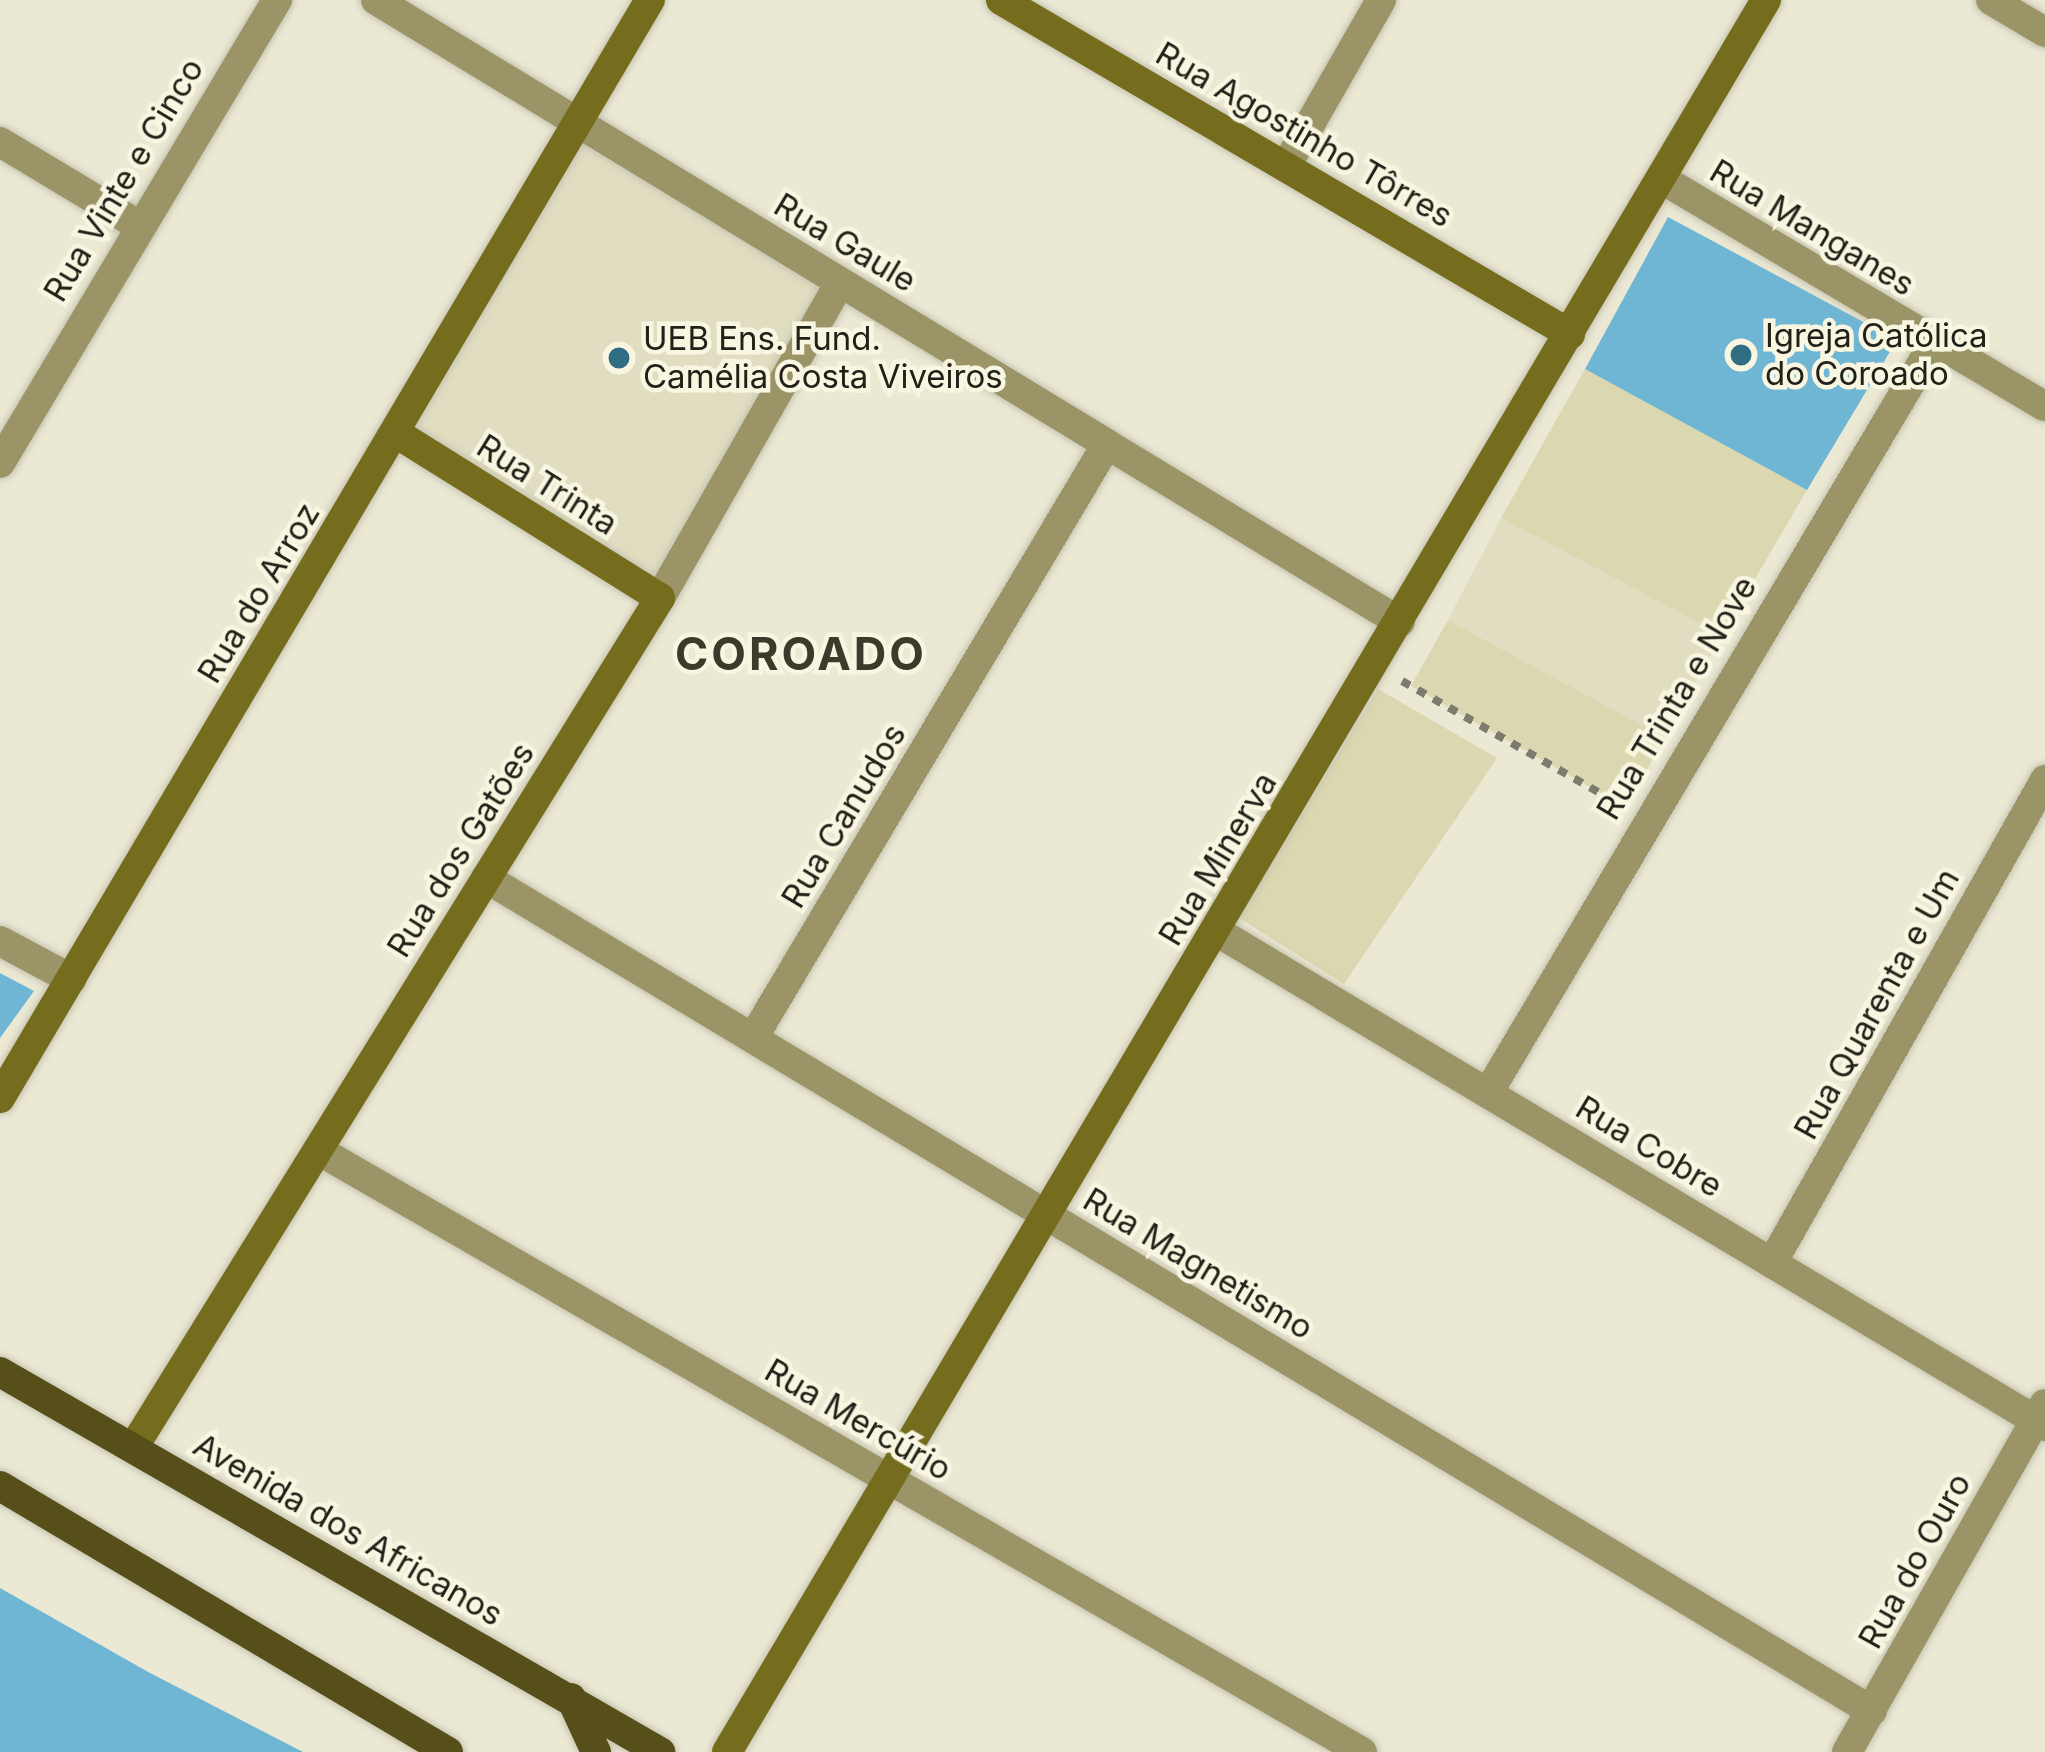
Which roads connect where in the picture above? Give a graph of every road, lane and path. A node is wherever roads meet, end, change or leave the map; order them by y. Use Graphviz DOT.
graph roads {
  1 [pos="277,0"];
  2 [pos="376,0"];
  3 [pos="650,0"];
  4 [pos="1381,0"];
  5 [pos="1766,0"];
  6 [pos="1991,0"];
  7 [pos="1010,2"];
  8 [pos="2045,32"];
  9 [pos="579,124"];
  10 [pos="0,142"];
  11 [pos="1286,166"];
  12 [pos="1667,182"];
  13 [pos="135,223"];
  14 [pos="840,283"];
  15 [pos="1570,334"];
  16 [pos="1934,343"];
  17 [pos="2045,406"];
  18 [pos="396,433"];
  19 [pos="1107,444"];
  20 [pos="0,463"];
  21 [pos="660,598"];
  22 [pos="1400,622"];
  23 [pos="1374,665"];
  24 [pos="2045,780"];
  25 [pos="1646,819"];
  26 [pos="486,878"];
  27 [pos="1216,931"];
  28 [pos="0,941"];
  29 [pos="71,979"];
  30 [pos="753,1038"];
  31 [pos="1488,1093"];
  32 [pos="0,1098"];
  33 [pos="318,1150"];
  34 [pos="1048,1216"];
  35 [pos="1772,1263"];
  36 [pos="0,1372"];
  37 [pos="2042,1417"];
  38 [pos="133,1448"];
  39 [pos="891,1480"];
  40 [pos="0,1486"];
  41 [pos="571,1698"];
  42 [pos="1872,1711"];
  43 [pos="448,1752"];
  44 [pos="596,1752"];
  45 [pos="660,1752"];
  46 [pos="728,1752"];
  47 [pos="1361,1752"];
  48 [pos="1846,1752"];
  1 -- 13 [label="street, Rua Vinte e Cinco"];
  2 -- 9 [label="street, Rua Gaule"];
  3 -- 9 [label="street, Rua do Arroz"];
  4 -- 11 [label="street"];
  5 -- 12 [label="street, Rua Minerva"];
  6 -- 8 [label="street"];
  7 -- 11 [label="street, Rua Agostinho Tôrres"];
  9 -- 14 [label="street, Rua Gaule"];
  9 -- 18 [label="street, Rua do Arroz"];
  10 -- 13 [label="street"];
  11 -- 15 [label="street, Rua Agostinho Tôrres"];
  12 -- 15 [label="street, Rua Minerva"];
  12 -- 16 [label="street, Rua Manganes"];
  13 -- 20 [label="street, Rua Vinte e Cinco"];
  14 -- 19 [label="street, Rua Gaule"];
  14 -- 21 [label="street, Rua dos Gatões"];
  15 -- 22 [label="street, Rua Minerva"];
  16 -- 17 [label="street, Rua Manganes"];
  16 -- 25 [label="street, Rua Trinta e Nove"];
  18 -- 21 [label="street, Rua Trinta"];
  18 -- 29 [label="street, Rua do Arroz"];
  19 -- 22 [label="street, Rua Gaule"];
  19 -- 30 [label="street, Rua Canudos"];
  21 -- 26 [label="street, Rua dos Gatões"];
  22 -- 23 [label="street, Rua Minerva"];
  23 -- 25 [label="path"];
  23 -- 27 [label="street, Rua Minerva"];
  24 -- 35 [label="street, Rua Quarenta e Um"];
  25 -- 31 [label="street, Rua Trinta e Nove"];
  26 -- 30 [label="street, Rua Magnetismo"];
  26 -- 33 [label="street, Rua dos Gatões"];
  27 -- 31 [label="street, Rua Cobre"];
  27 -- 34 [label="street, Rua Minerva"];
  28 -- 29 [label="street"];
  29 -- 32 [label="street, Rua do Arroz"];
  30 -- 34 [label="street, Rua Magnetismo"];
  31 -- 35 [label="street, Rua Cobre"];
  33 -- 38 [label="street, Rua dos Gatões"];
  33 -- 39 [label="street, Rua Mercúrio"];
  34 -- 39 [label="street, Rua Minerva"];
  34 -- 42 [label="street, Rua Magnetismo"];
  35 -- 37 [label="street, Rua Cobre"];
  36 -- 38 [label="main road, Avenida dos Africanos"];
  37 -- 42 [label="street, Rua do Ouro"];
  38 -- 41 [label="main road, Avenida dos Africanos"];
  39 -- 46 [label="street, Rua Minerva"];
  39 -- 47 [label="street, Rua Mercúrio"];
  40 -- 43 [label="main road"];
  41 -- 44 [label="main road"];
  41 -- 45 [label="main road, Avenida dos Africanos"];
  42 -- 48 [label="street, Rua do Ouro"];
}
